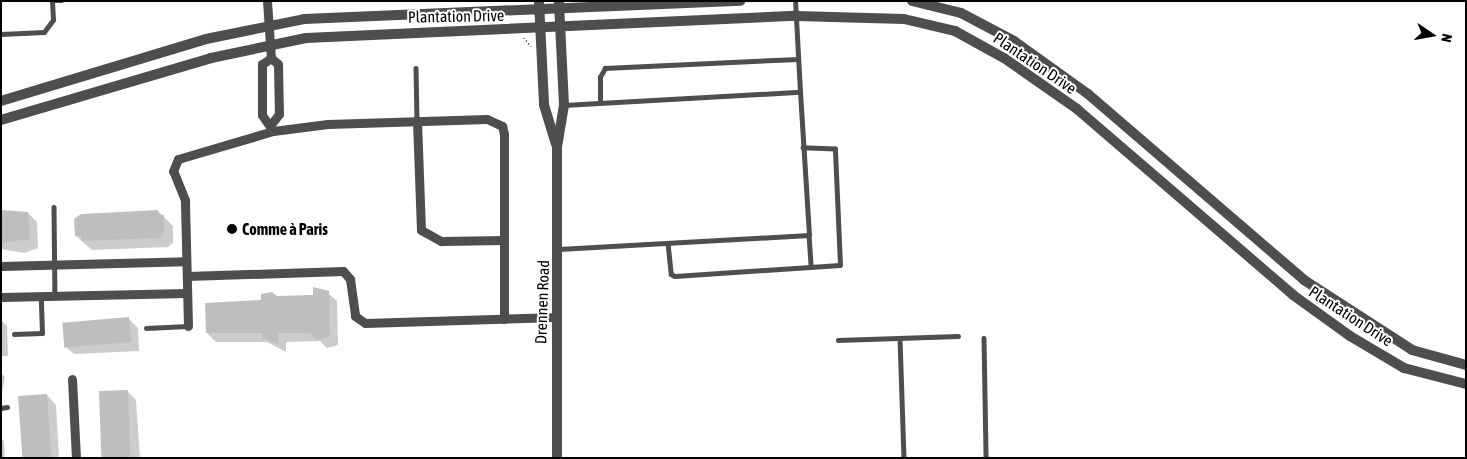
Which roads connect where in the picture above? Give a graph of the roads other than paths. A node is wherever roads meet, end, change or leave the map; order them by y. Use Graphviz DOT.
graph roads {
  1 [pos="62,1"];
  2 [pos="267,1"];
  3 [pos="742,1"];
  4 [pos="795,1"];
  5 [pos="912,1"];
  6 [pos="559,5"];
  7 [pos="539,6"];
  8 [pos="796,16"];
  9 [pos="974,20"];
  10 [pos="268,25"];
  11 [pos="560,28"];
  12 [pos="540,29"];
  13 [pos="1,34"];
  14 [pos="967,38"];
  15 [pos="271,43"];
  16 [pos="271,58"];
  17 [pos="798,59"];
  18 [pos="416,68"];
  19 [pos="262,91"];
  20 [pos="278,91"];
  21 [pos="800,92"];
  22 [pos="1,101"];
  23 [pos="600,103"];
  24 [pos="564,105"];
  25 [pos="1,120"];
  26 [pos="417,121"];
  27 [pos="273,127"];
  28 [pos="557,147"];
  29 [pos="803,148"];
  30 [pos="54,207"];
  31 [pos="809,235"];
  32 [pos="504,240"];
  33 [pos="668,243"];
  34 [pos="559,249"];
  35 [pos="186,262"];
  36 [pos="54,265"];
  37 [pos="1,266"];
  38 [pos="811,267"];
  39 [pos="187,276"];
  40 [pos="188,293"];
  41 [pos="41,296"];
  42 [pos="54,296"];
  43 [pos="1,297"];
  44 [pos="557,317"];
  45 [pos="504,319"];
  46 [pos="188,326"];
  47 [pos="146,328"];
  48 [pos="14,334"];
  49 [pos="958,336"];
  50 [pos="900,338"];
  51 [pos="984,338"];
  52 [pos="838,340"];
  53 [pos="1466,365"];
  54 [pos="72,379"];
  55 [pos="1466,384"];
  56 [pos="7,407"];
  57 [pos="1,408"];
  58 [pos="76,458"];
  59 [pos="557,458"];
  60 [pos="904,458"];
  61 [pos="986,458"];
  1 -- 13 [label="lane"];
  2 -- 10 [label="street"];
  3 -- 6 [label="street, Plantation Drive"];
  4 -- 8 [label="lane"];
  5 -- 9 [label="street, Plantation Drive"];
  6 -- 7 [label="street, Plantation Drive"];
  6 -- 11 [label="street, Drennen Road"];
  7 -- 10 [label="street, Plantation Drive"];
  7 -- 12 [label="street, Drennen Road"];
  8 -- 11 [label="street, Plantation Drive"];
  8 -- 14 [label="street, Plantation Drive"];
  8 -- 17 [label="lane"];
  9 -- 14 [label="street"];
  9 -- 53 [label="street, Plantation Drive"];
  10 -- 15 [label="street"];
  10 -- 22 [label="street, Plantation Drive"];
  11 -- 12 [label="street, Plantation Drive"];
  11 -- 24 [label="street, Drennen Road"];
  12 -- 15 [label="street, Plantation Drive"];
  12 -- 28 [label="street, Drennen Road"];
  14 -- 55 [label="street, Plantation Drive"];
  15 -- 16 [label="street"];
  15 -- 25 [label="street, Plantation Drive"];
  16 -- 19 [label="street"];
  16 -- 20 [label="street"];
  17 -- 21 [label="lane"];
  17 -- 23 [label="lane"];
  18 -- 26 [label="lane"];
  19 -- 20 [label="street"];
  19 -- 27 [label="street"];
  20 -- 27 [label="street"];
  21 -- 23 [label="lane"];
  21 -- 29 [label="lane"];
  23 -- 24 [label="lane"];
  24 -- 28 [label="street, Drennen Road"];
  26 -- 27 [label="street"];
  26 -- 32 [label="street"];
  26 -- 32 [label="street"];
  27 -- 35 [label="street"];
  28 -- 34 [label="street, Drennen Road"];
  29 -- 31 [label="lane"];
  29 -- 38 [label="lane"];
  30 -- 36 [label="lane"];
  31 -- 33 [label="lane"];
  31 -- 38 [label="lane"];
  32 -- 45 [label="street"];
  33 -- 34 [label="lane"];
  33 -- 38 [label="lane"];
  34 -- 44 [label="street, Drennen Road"];
  35 -- 36 [label="street"];
  35 -- 39 [label="street"];
  36 -- 37 [label="street"];
  36 -- 42 [label="lane"];
  39 -- 40 [label="street"];
  39 -- 45 [label="street"];
  40 -- 42 [label="street"];
  40 -- 46 [label="street"];
  41 -- 42 [label="street"];
  41 -- 43 [label="street"];
  41 -- 48 [label="lane"];
  44 -- 45 [label="street"];
  44 -- 59 [label="street, Drennen Road"];
  46 -- 47 [label="lane"];
  49 -- 50 [label="lane"];
  50 -- 52 [label="lane"];
  50 -- 60 [label="lane"];
  51 -- 61 [label="lane"];
  54 -- 58 [label="street"];
  56 -- 57 [label="lane"];
}
